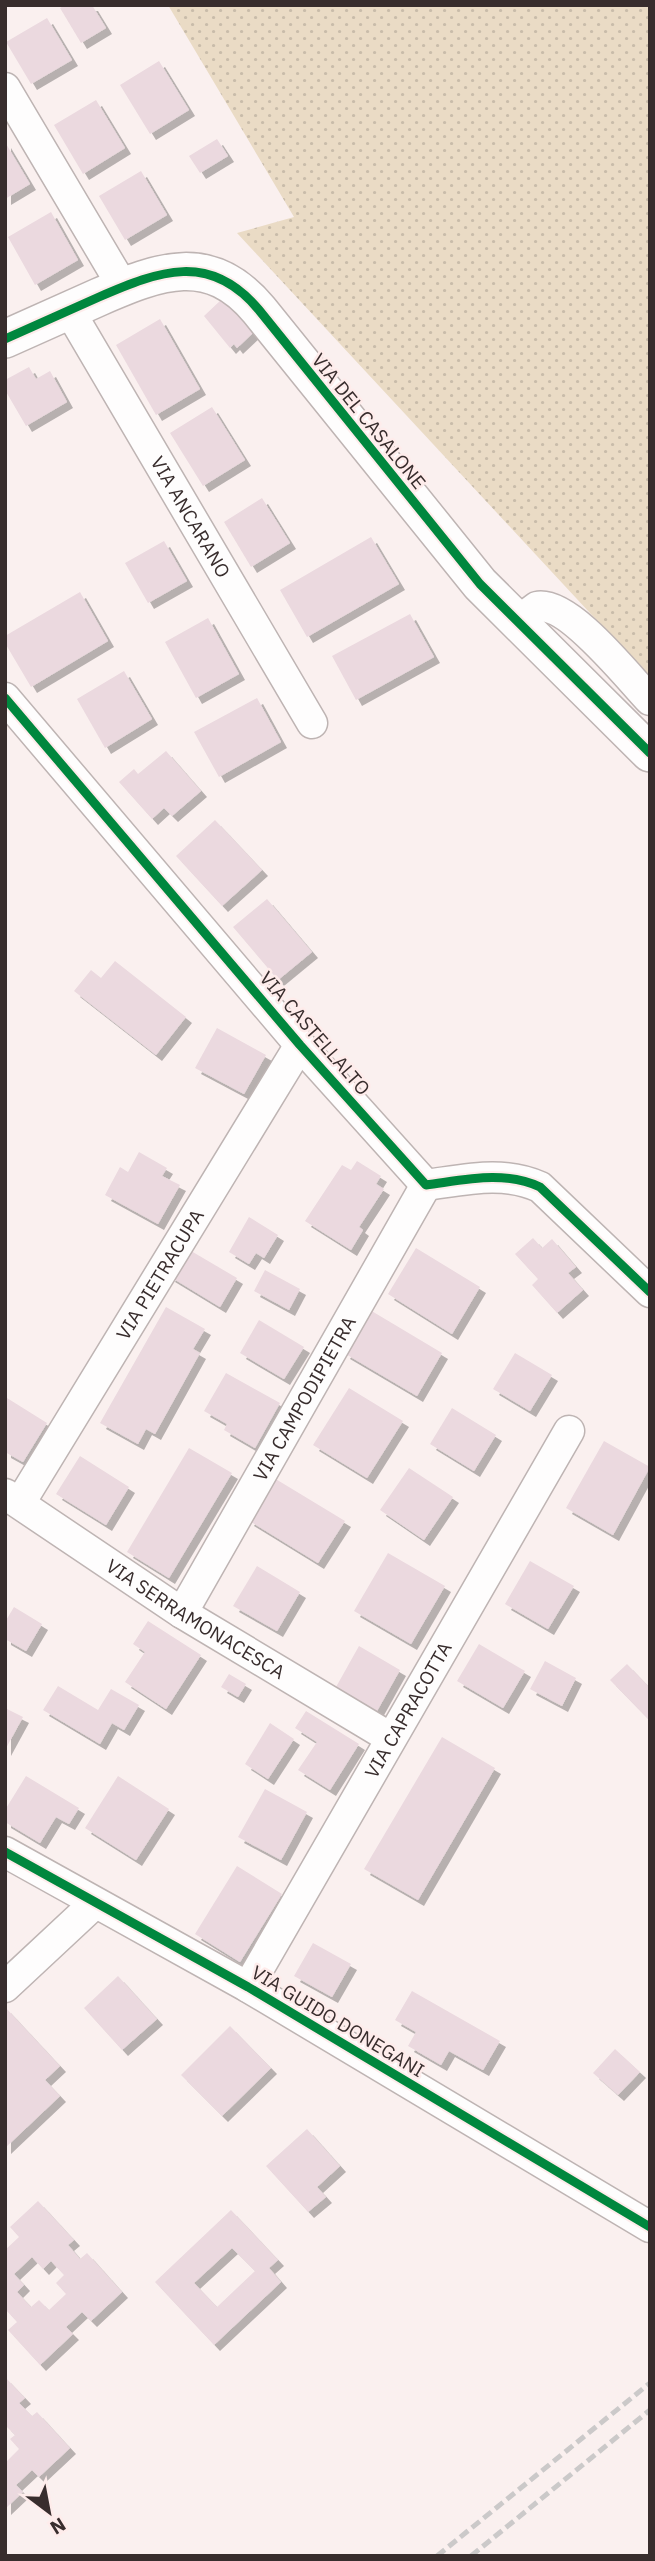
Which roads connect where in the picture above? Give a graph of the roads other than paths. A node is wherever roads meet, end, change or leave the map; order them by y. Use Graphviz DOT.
graph roads {
  1 [pos="5,88"];
  2 [pos="123,287"];
  3 [pos="69,310"];
  4 [pos="5,339"];
  5 [pos="517,622"];
  6 [pos="5,698"];
  7 [pos="650,700"];
  8 [pos="312,723"];
  9 [pos="650,753"];
  10 [pos="300,1045"];
  11 [pos="426,1185"];
  12 [pos="650,1292"];
  13 [pos="569,1431"];
  14 [pos="13,1498"];
  15 [pos="183,1613"];
  16 [pos="390,1737"];
  17 [pos="5,1852"];
  18 [pos="94,1904"];
  19 [pos="5,1987"];
  20 [pos="248,1987"];
  21 [pos="650,2227"];
  1 -- 2 [label="street"];
  2 -- 3 [label="street, VIA DEL CASALONE"];
  2 -- 5 [label="street, VIA DEL CASALONE"];
  3 -- 4 [label="street, VIA DEL CASALONE"];
  3 -- 8 [label="street, VIA ANCARANO"];
  5 -- 7 [label="street"];
  5 -- 9 [label="street, VIA DEL CASALONE"];
  6 -- 10 [label="street, VIA CASTELLALTO"];
  10 -- 11 [label="street, VIA CASTELLALTO"];
  10 -- 14 [label="street, VIA PIETRACUPA"];
  11 -- 12 [label="street"];
  11 -- 15 [label="street, VIA CAMPODIPIETRA"];
  13 -- 16 [label="street, VIA CAPRACOTTA"];
  14 -- 15 [label="street, VIA SERRAMONACESCA"];
  15 -- 16 [label="street, VIA SERRAMONACESCA"];
  16 -- 20 [label="street, VIA CAPRACOTTA"];
  17 -- 18 [label="street, VIA GUIDO DONEGANI"];
  18 -- 19 [label="street"];
  18 -- 20 [label="street, VIA GUIDO DONEGANI"];
  20 -- 21 [label="street, VIA GUIDO DONEGANI"];
}
